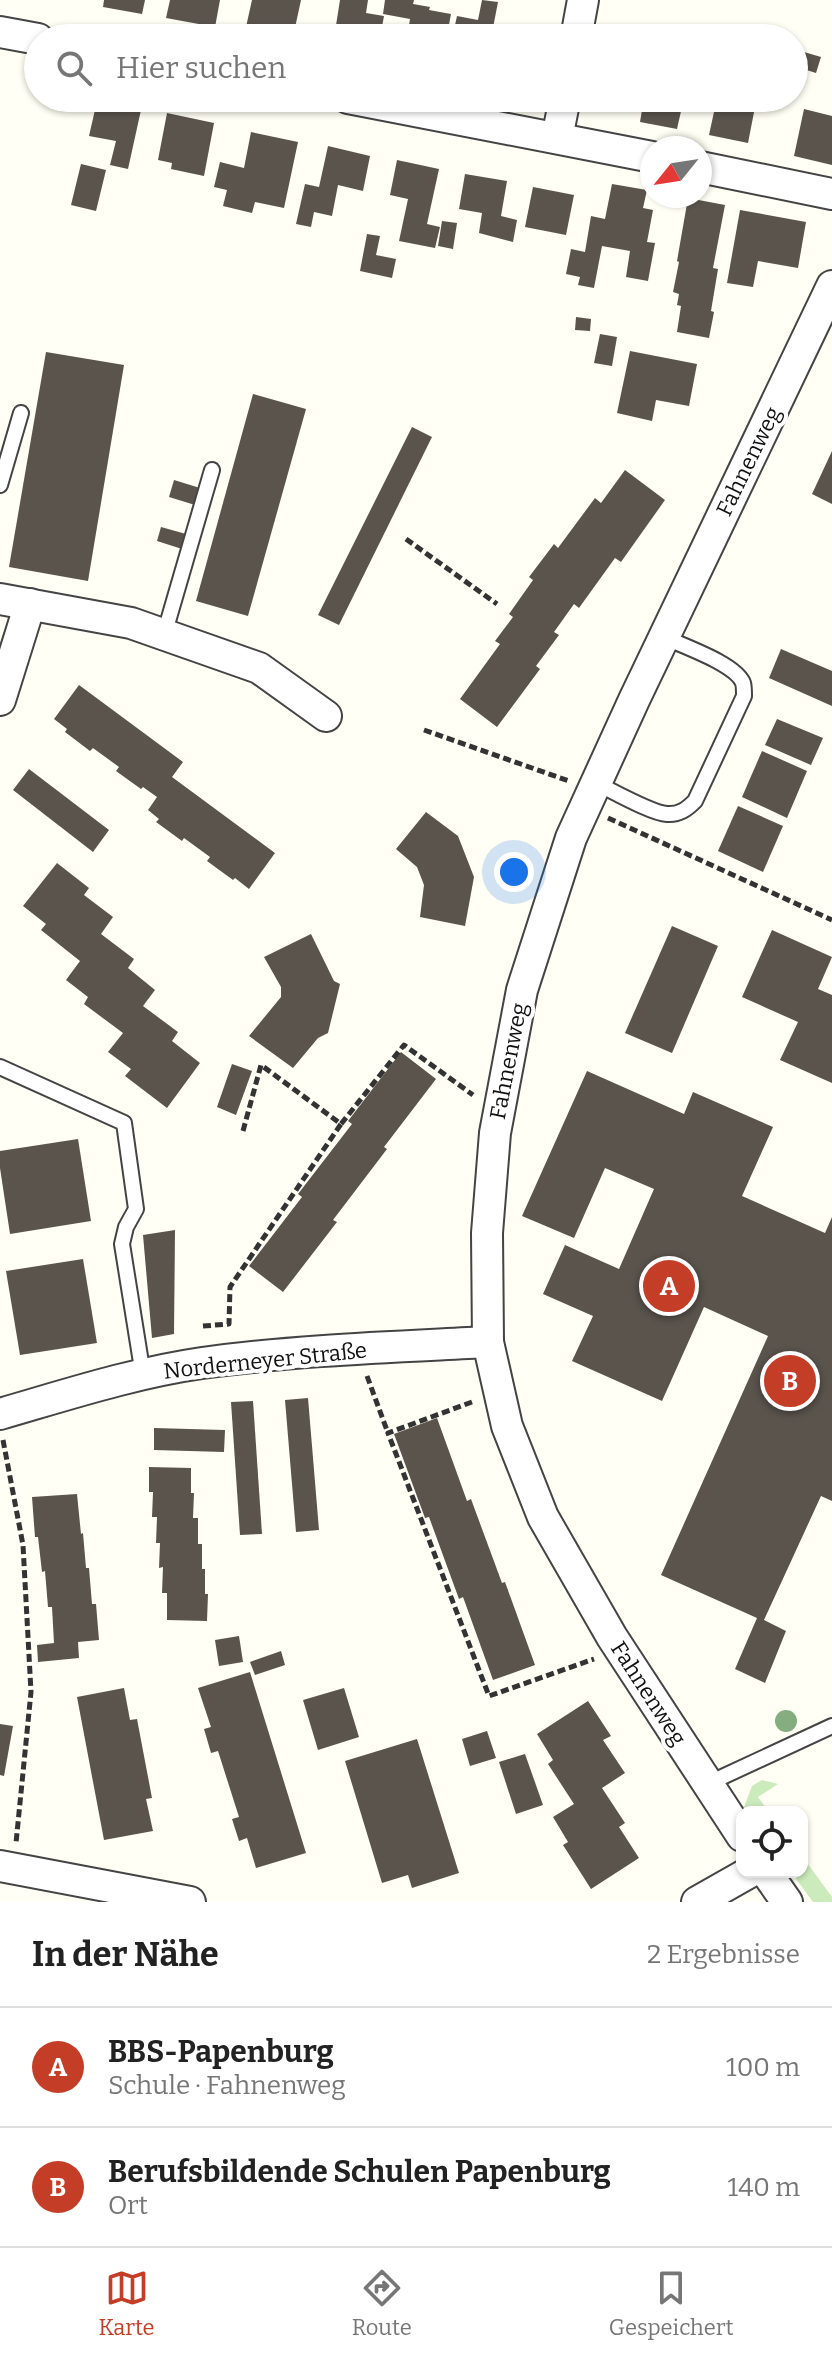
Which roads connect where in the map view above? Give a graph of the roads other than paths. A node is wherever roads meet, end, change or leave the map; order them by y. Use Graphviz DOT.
graph roads {
  1 [pos="583,0"];
  2 [pos="579,24"];
  3 [pos="0,32"];
  4 [pos="24,36"];
  5 [pos="421,112"];
  6 [pos="562,112"];
  7 [pos="557,138"];
  8 [pos="640,155"];
  9 [pos="712,169"];
  10 [pos="832,194"];
  11 [pos="832,286"];
  12 [pos="21,413"];
  13 [pos="212,470"];
  14 [pos="0,485"];
  15 [pos="0,599"];
  16 [pos="30,604"];
  17 [pos="164,635"];
  18 [pos="664,637"];
  19 [pos="0,700"];
  20 [pos="326,716"];
  21 [pos="591,794"];
  22 [pos="0,1067"];
  23 [pos="488,1342"];
  24 [pos="143,1375"];
  25 [pos="1,1426"];
  26 [pos="832,1726"];
  27 [pos="707,1784"];
  28 [pos="736,1827"];
  29 [pos="7,1867"];
  30 [pos="739,1878"];
  31 [pos="770,1878"];
  32 [pos="190,1902"];
  33 [pos="697,1902"];
  34 [pos="787,1902"];
  1 -- 2 [label="street"];
  3 -- 4 [label="street"];
  5 -- 7 [label="street"];
  6 -- 7 [label="street"];
  7 -- 8 [label="street"];
  9 -- 10 [label="street"];
  11 -- 18 [label="street, Fahnenweg"];
  12 -- 14 [label="lane"];
  13 -- 17 [label="lane"];
  15 -- 16 [label="street"];
  16 -- 17 [label="street"];
  16 -- 19 [label="street"];
  17 -- 20 [label="street"];
  18 -- 21 [label="street, Fahnenweg"];
  18 -- 21 [label="lane"];
  21 -- 23 [label="street, Fahnenweg"];
  22 -- 24 [label="lane"];
  23 -- 24 [label="street, Norderneyer Straße"];
  23 -- 27 [label="street, Fahnenweg"];
  24 -- 25 [label="street, Norderneyer Straße"];
  26 -- 27 [label="lane"];
  27 -- 28 [label="street, Fahnenweg"];
  29 -- 32 [label="street"];
  30 -- 33 [label="street"];
  31 -- 34 [label="street"];
}
